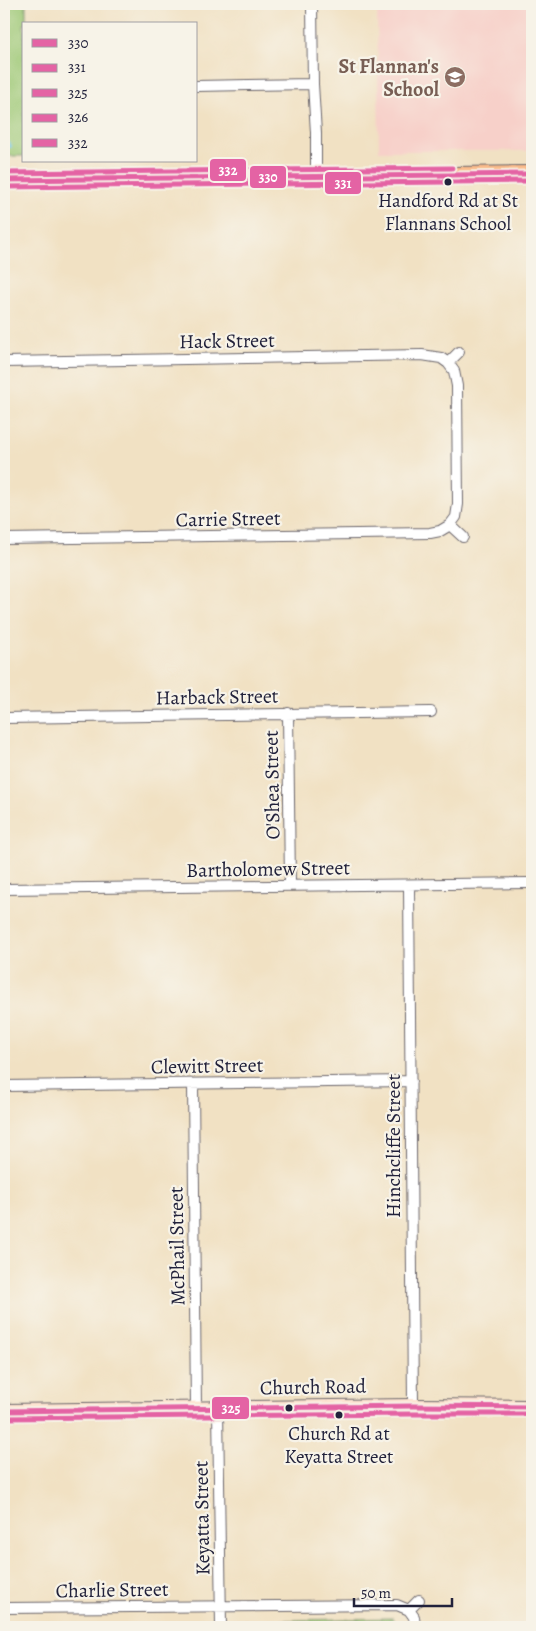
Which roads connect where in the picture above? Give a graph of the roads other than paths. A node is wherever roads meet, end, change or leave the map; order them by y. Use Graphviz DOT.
graph roads {
  1 [pos="312,4"];
  2 [pos="313,84"];
  3 [pos="198,86"];
  4 [pos="532,174"];
  5 [pos="316,176"];
  6 [pos="4,180"];
  7 [pos="459,352"];
  8 [pos="4,362"];
  9 [pos="448,363"];
  10 [pos="450,525"];
  11 [pos="463,537"];
  12 [pos="4,539"];
  13 [pos="431,712"];
  14 [pos="288,713"];
  15 [pos="4,718"];
  16 [pos="532,883"];
  17 [pos="408,885"];
  18 [pos="290,886"];
  19 [pos="4,888"];
  20 [pos="410,1081"];
  21 [pos="193,1084"];
  22 [pos="4,1086"];
  23 [pos="412,1406"];
  24 [pos="218,1408"];
  25 [pos="532,1408"];
  26 [pos="196,1409"];
  27 [pos="4,1411"];
  28 [pos="419,1600"];
  29 [pos="220,1606"];
  30 [pos="4,1608"];
  31 [pos="409,1610"];
  32 [pos="221,1627"];
  33 [pos="416,1627"];
  1 -- 2 [label="street"];
  2 -- 3 [label="street"];
  2 -- 5 [label="street"];
  4 -- 5 [label="main road"];
  5 -- 6 [label="main road"];
  7 -- 9 [label="street"];
  8 -- 9 [label="street, Hack Street"];
  9 -- 10 [label="street"];
  10 -- 11 [label="street"];
  10 -- 12 [label="street, Carrie Street"];
  13 -- 14 [label="street, Harback Street"];
  14 -- 15 [label="street, Harback Street"];
  14 -- 18 [label="street, O'Shea Street"];
  16 -- 17 [label="street, Bartholomew Street"];
  17 -- 18 [label="street, Bartholomew Street"];
  17 -- 20 [label="street, Hinchcliffe Street"];
  18 -- 19 [label="street, Bartholomew Street"];
  20 -- 21 [label="street, Clewitt Street"];
  20 -- 23 [label="street, Hinchcliffe Street"];
  21 -- 22 [label="street, Clewitt Street"];
  21 -- 26 [label="street, McPhail Street"];
  23 -- 24 [label="street, Church Road"];
  23 -- 25 [label="street, Church Road"];
  24 -- 26 [label="street, Church Road"];
  24 -- 29 [label="street, Keyatta Street"];
  26 -- 27 [label="street, Church Road"];
  28 -- 31 [label="street"];
  29 -- 30 [label="street, Charlie Street"];
  29 -- 31 [label="street, Charlie Street"];
  29 -- 32 [label="street, Keyatta Street"];
  31 -- 33 [label="street"];
}
